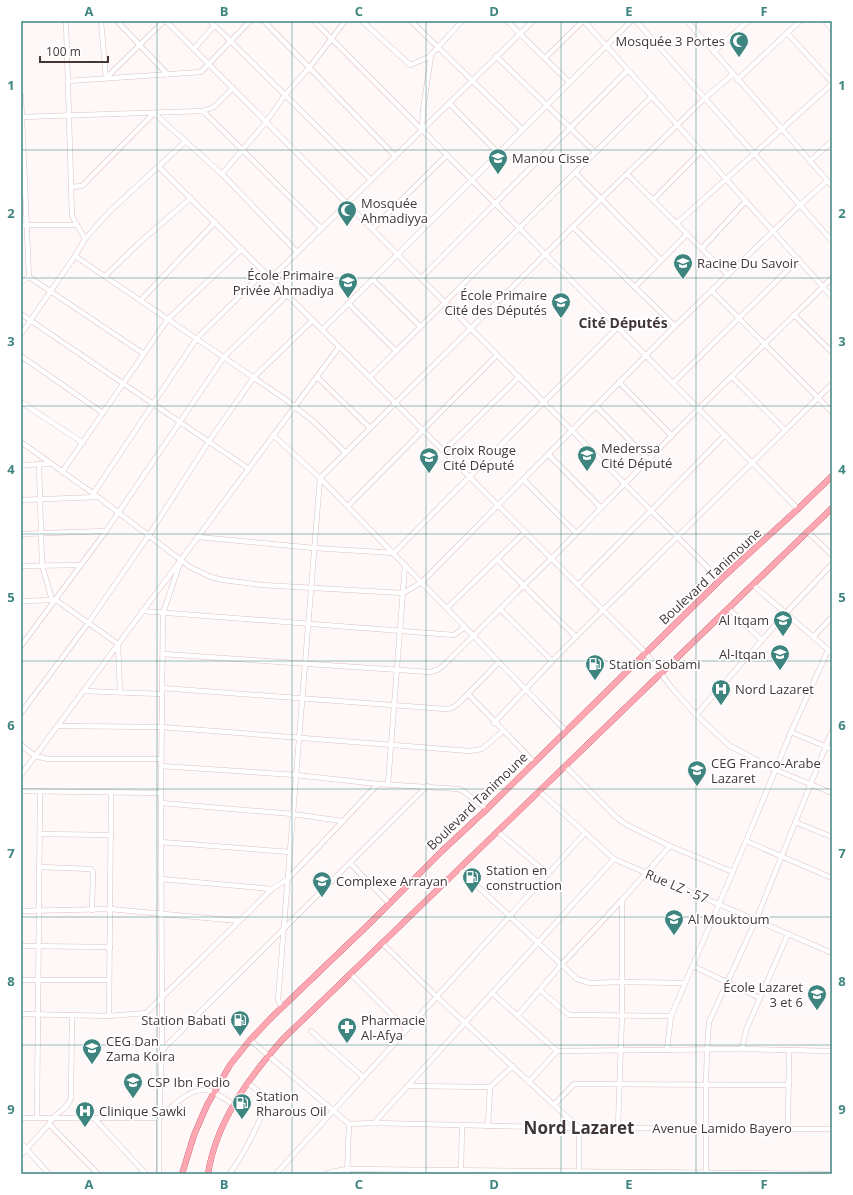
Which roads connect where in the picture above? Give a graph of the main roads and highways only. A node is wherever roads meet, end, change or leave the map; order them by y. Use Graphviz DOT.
graph roads {
  1 [pos="832,476"];
  2 [pos="832,508"];
  3 [pos="182,1174"];
  4 [pos="208,1174"];
  1 -- 3 [label="main road, Boulevard Tanimoune"];
  2 -- 4 [label="main road"];
}
